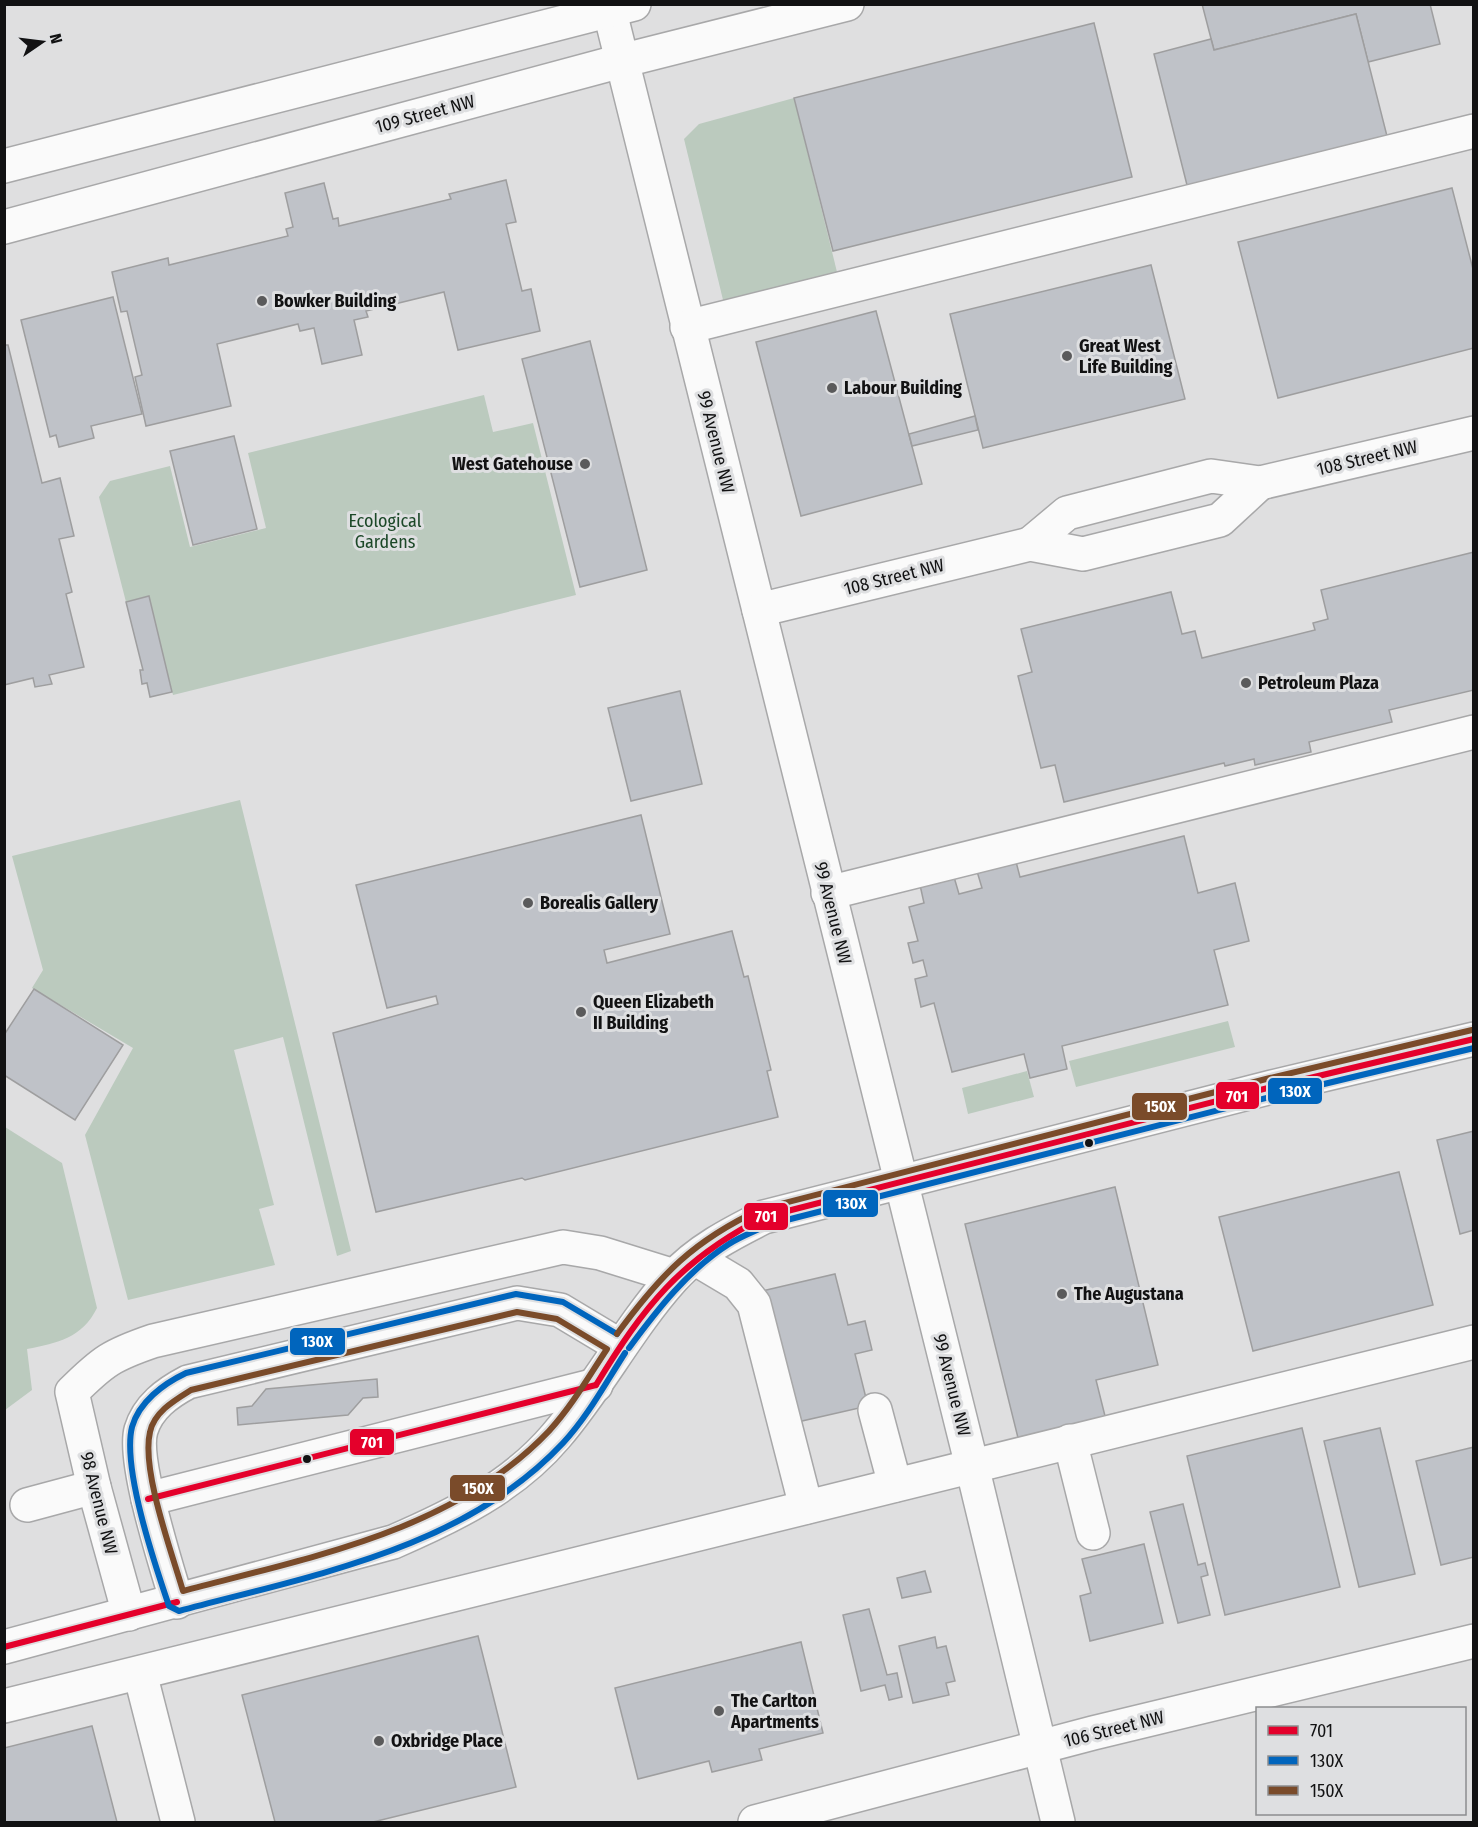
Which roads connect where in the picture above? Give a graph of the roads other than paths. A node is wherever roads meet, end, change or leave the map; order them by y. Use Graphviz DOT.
graph roads {
  1 [pos="847,4"];
  2 [pos="617,6"];
  3 [pos="621,61"];
  4 [pos="1473,131"];
  5 [pos="4,166"];
  6 [pos="4,227"];
  7 [pos="687,327"];
  8 [pos="1473,433"];
  9 [pos="1260,483"];
  10 [pos="1030,544"];
  11 [pos="759,610"];
  12 [pos="1473,732"];
  13 [pos="828,893"];
  14 [pos="1473,1039"];
  15 [pos="900,1181"];
  16 [pos="685,1268"];
  17 [pos="1473,1342"];
  18 [pos="620,1346"];
  19 [pos="596,1385"];
  20 [pos="875,1410"];
  21 [pos="1070,1441"];
  22 [pos="972,1466"];
  23 [pos="895,1485"];
  24 [pos="94,1487"];
  25 [pos="148,1498"];
  26 [pos="27,1505"];
  27 [pos="806,1506"];
  28 [pos="1093,1533"];
  29 [pos="177,1602"];
  30 [pos="129,1614"];
  31 [pos="1473,1641"];
  32 [pos="4,1647"];
  33 [pos="140,1673"];
  34 [pos="4,1706"];
  35 [pos="1040,1748"];
  36 [pos="830,1813"];
  37 [pos="178,1822"];
  38 [pos="755,1822"];
  39 [pos="1058,1822"];
  1 -- 3 [label="street, 109 Street NW"];
  2 -- 3 [label="street, 99 Avenue NW"];
  2 -- 5 [label="street"];
  3 -- 6 [label="street, 109 Street NW"];
  3 -- 7 [label="street, 99 Avenue NW"];
  4 -- 7 [label="street"];
  7 -- 11 [label="street, 99 Avenue NW"];
  8 -- 9 [label="street, 108 Street NW"];
  9 -- 10 [label="street, 108 Street NW"];
  9 -- 10 [label="street, 108 Street NW"];
  10 -- 11 [label="street, 108 Street NW"];
  11 -- 13 [label="street, 99 Avenue NW"];
  12 -- 13 [label="street"];
  13 -- 15 [label="street, 99 Avenue NW"];
  14 -- 15 [label="street"];
  15 -- 16 [label="street"];
  15 -- 22 [label="street, 99 Avenue NW"];
  16 -- 18 [label="street"];
  16 -- 24 [label="street, 98 Avenue NW"];
  16 -- 27 [label="street"];
  17 -- 21 [label="street"];
  18 -- 19 [label="street"];
  18 -- 25 [label="street"];
  19 -- 25 [label="street"];
  19 -- 29 [label="street"];
  20 -- 23 [label="street"];
  21 -- 22 [label="street"];
  21 -- 28 [label="street"];
  22 -- 23 [label="street"];
  22 -- 35 [label="street, 99 Avenue NW"];
  23 -- 27 [label="street"];
  24 -- 26 [label="street"];
  24 -- 30 [label="street, 98 Avenue NW"];
  25 -- 29 [label="street"];
  27 -- 33 [label="street"];
  29 -- 30 [label="street"];
  30 -- 32 [label="street"];
  31 -- 35 [label="street, 106 Street NW"];
  33 -- 34 [label="street"];
  33 -- 37 [label="street"];
  35 -- 36 [label="street, 106 Street NW"];
  35 -- 39 [label="street, 99 Avenue NW"];
  36 -- 38 [label="street, 106 Street NW"];
}
